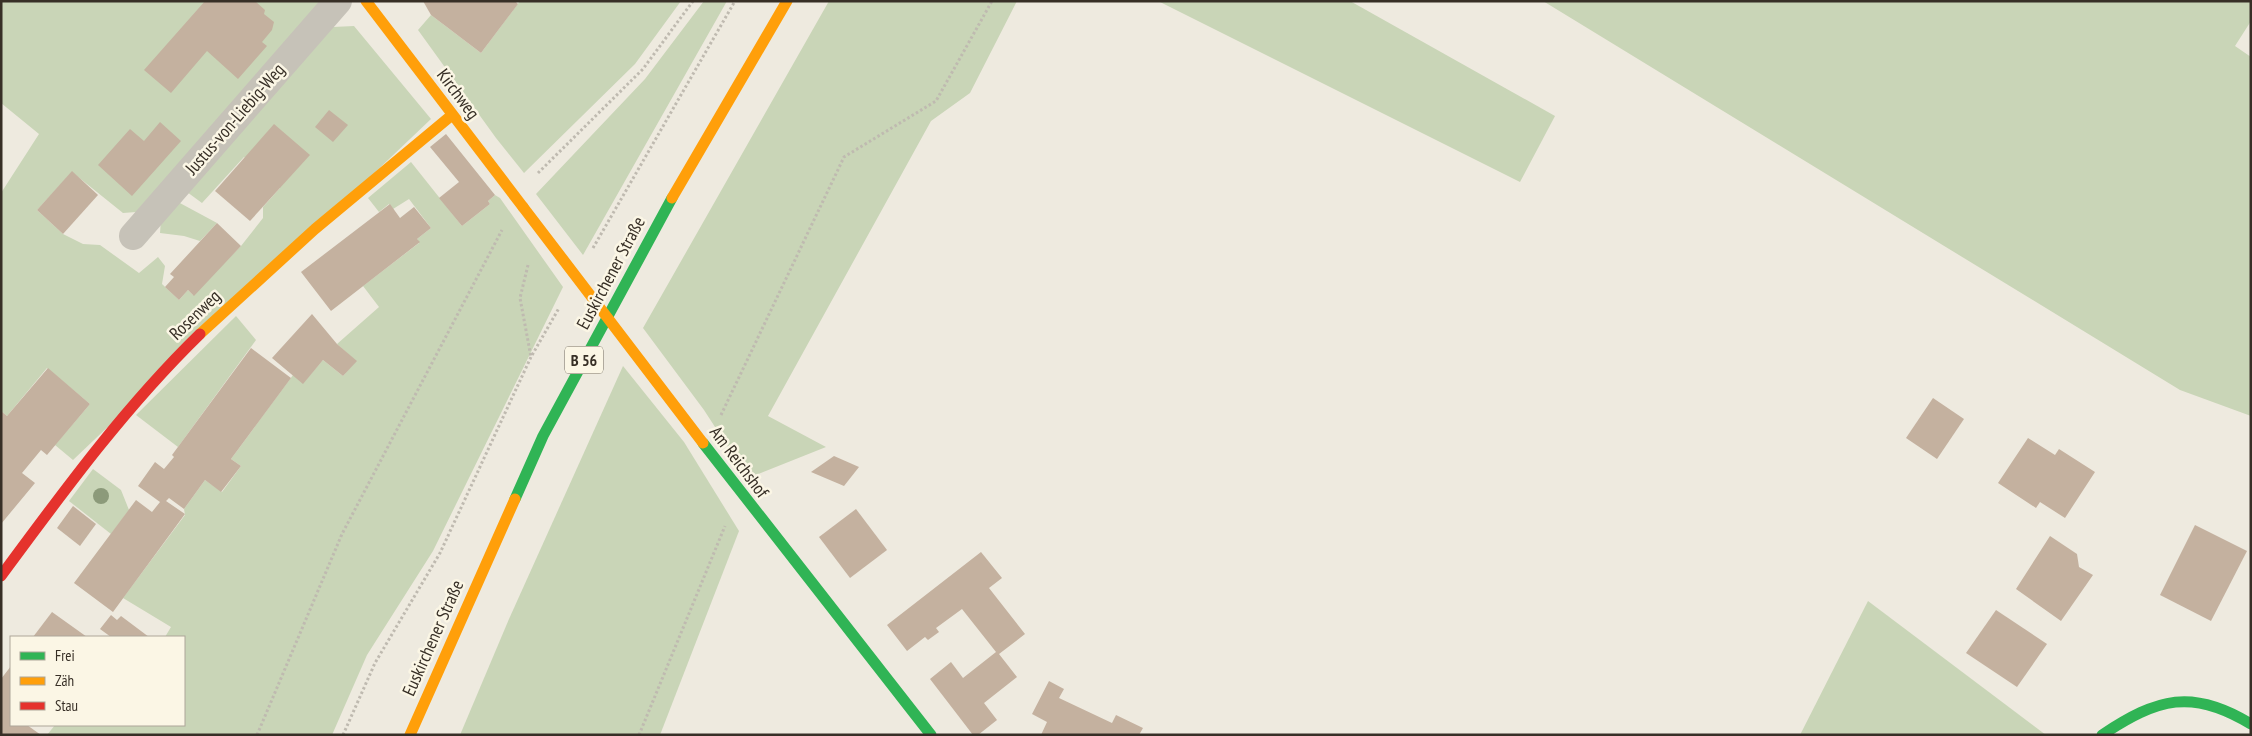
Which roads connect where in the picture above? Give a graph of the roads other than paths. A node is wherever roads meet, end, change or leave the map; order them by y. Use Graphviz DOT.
graph roads {
  1 [pos="338,1"];
  2 [pos="366,1"];
  3 [pos="787,1"];
  4 [pos="452,115"];
  5 [pos="523,207"];
  6 [pos="133,236"];
  7 [pos="1,576"];
  8 [pos="2251,724"];
  9 [pos="410,735"];
  10 [pos="931,735"];
  11 [pos="2102,735"];
  1 -- 6 [label="street, Justus-von-Liebig-Weg"];
  2 -- 4 [label="street, Kirchweg"];
  3 -- 9 [label="street, Euskirchener Straße / B 56"];
  4 -- 5 [label="street, Kirchweg"];
  4 -- 7 [label="street, Rosenweg"];
  5 -- 10 [label="street, Am Reichshof, bridge"];
  8 -- 11 [label="street"];
}
